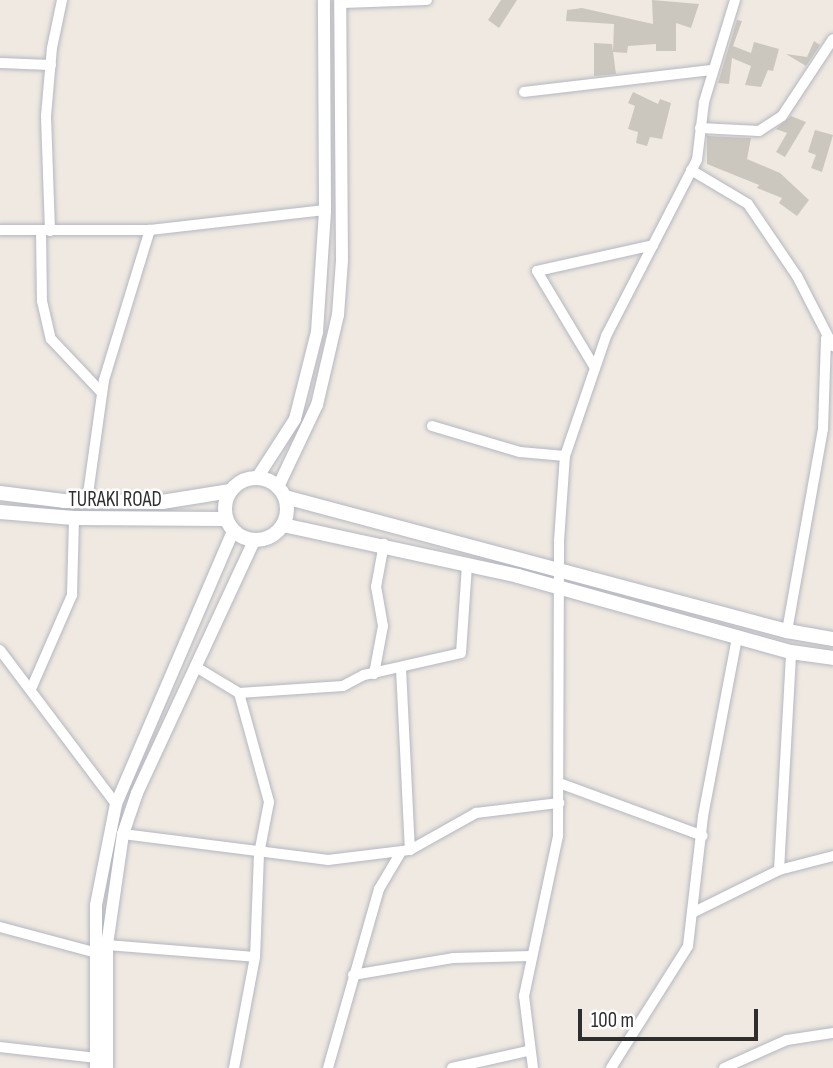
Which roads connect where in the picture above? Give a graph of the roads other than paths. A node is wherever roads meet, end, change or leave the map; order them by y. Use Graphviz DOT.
graph roads {
  1 [pos="62,0"];
  2 [pos="324,0"];
  3 [pos="427,0"];
  4 [pos="735,0"];
  5 [pos="340,1"];
  6 [pos="833,39"];
  7 [pos="0,64"];
  8 [pos="51,65"];
  9 [pos="711,70"];
  10 [pos="524,92"];
  11 [pos="701,128"];
  12 [pos="691,170"];
  13 [pos="325,210"];
  14 [pos="0,230"];
  15 [pos="150,230"];
  16 [pos="45,231"];
  17 [pos="653,245"];
  18 [pos="830,342"];
  19 [pos="595,368"];
  20 [pos="102,393"];
  21 [pos="432,426"];
  22 [pos="565,456"];
  23 [pos="257,478"];
  24 [pos="230,491"];
  25 [pos="281,492"];
  26 [pos="0,493"];
  27 [pos="87,501"];
  28 [pos="0,512"];
  29 [pos="74,518"];
  30 [pos="229,525"];
  31 [pos="283,525"];
  32 [pos="254,541"];
  33 [pos="384,544"];
  34 [pos="467,565"];
  35 [pos="560,568"];
  36 [pos="559,589"];
  37 [pos="788,631"];
  38 [pos="737,638"];
  39 [pos="833,639"];
  40 [pos="0,650"];
  41 [pos="791,652"];
  42 [pos="833,658"];
  43 [pos="196,667"];
  44 [pos="401,668"];
  45 [pos="374,674"];
  46 [pos="32,689"];
  47 [pos="239,693"];
  48 [pos="559,783"];
  49 [pos="559,803"];
  50 [pos="116,804"];
  51 [pos="123,834"];
  52 [pos="703,836"];
  53 [pos="405,851"];
  54 [pos="259,854"];
  55 [pos="833,856"];
  56 [pos="779,870"];
  57 [pos="694,912"];
  58 [pos="0,927"];
  59 [pos="107,945"];
  60 [pos="93,952"];
  61 [pos="531,956"];
  62 [pos="255,957"];
  63 [pos="353,975"];
  64 [pos="833,1032"];
  65 [pos="0,1047"];
  66 [pos="528,1051"];
  67 [pos="96,1063"];
  68 [pos="107,1068"];
  69 [pos="234,1068"];
  70 [pos="328,1068"];
  71 [pos="452,1068"];
  72 [pos="533,1068"];
  73 [pos="611,1068"];
  74 [pos="724,1068"];
  1 -- 8 [label="street"];
  2 -- 13 [label="street"];
  3 -- 5 [label="street"];
  4 -- 9 [label="street"];
  5 -- 25 [label="street"];
  6 -- 11 [label="street"];
  7 -- 8 [label="street"];
  8 -- 16 [label="street"];
  9 -- 10 [label="street"];
  9 -- 11 [label="street"];
  11 -- 12 [label="street"];
  12 -- 17 [label="street"];
  12 -- 18 [label="street"];
  13 -- 15 [label="street"];
  13 -- 23 [label="street"];
  14 -- 16 [label="street"];
  15 -- 16 [label="street"];
  15 -- 20 [label="street"];
  16 -- 20 [label="street"];
  17 -- 19 [label="street"];
  17 -- 19 [label="street"];
  18 -- 37 [label="street"];
  19 -- 22 [label="street"];
  20 -- 27 [label="street"];
  21 -- 22 [label="street"];
  22 -- 35 [label="street"];
  23 -- 24 [label="main road"];
  23 -- 25 [label="main road"];
  24 -- 27 [label="main road, TURAKI ROAD"];
  24 -- 30 [label="main road"];
  25 -- 31 [label="main road"];
  25 -- 35 [label="main road"];
  26 -- 27 [label="main road, TURAKI ROAD"];
  28 -- 29 [label="main road"];
  29 -- 30 [label="main road"];
  29 -- 46 [label="street"];
  30 -- 32 [label="main road"];
  30 -- 50 [label="street"];
  31 -- 32 [label="main road"];
  31 -- 33 [label="main road"];
  32 -- 43 [label="street"];
  33 -- 34 [label="main road"];
  33 -- 45 [label="street"];
  34 -- 36 [label="main road"];
  34 -- 44 [label="street"];
  35 -- 36 [label="street"];
  35 -- 37 [label="main road"];
  36 -- 38 [label="main road"];
  36 -- 48 [label="street"];
  37 -- 39 [label="main road"];
  38 -- 41 [label="main road"];
  38 -- 52 [label="street"];
  40 -- 46 [label="street"];
  41 -- 42 [label="main road"];
  41 -- 56 [label="street"];
  43 -- 47 [label="street"];
  43 -- 51 [label="street"];
  44 -- 45 [label="street"];
  44 -- 53 [label="street"];
  45 -- 47 [label="street"];
  46 -- 50 [label="street"];
  47 -- 54 [label="street"];
  48 -- 49 [label="street"];
  48 -- 52 [label="street"];
  49 -- 53 [label="street"];
  49 -- 61 [label="street"];
  50 -- 60 [label="street"];
  51 -- 54 [label="street"];
  51 -- 59 [label="street"];
  52 -- 57 [label="street"];
  53 -- 54 [label="street"];
  53 -- 63 [label="street"];
  54 -- 62 [label="street"];
  55 -- 56 [label="street"];
  56 -- 57 [label="street"];
  57 -- 73 [label="street"];
  58 -- 60 [label="street"];
  59 -- 62 [label="street"];
  59 -- 68 [label="street"];
  60 -- 67 [label="street"];
  61 -- 63 [label="street"];
  61 -- 66 [label="street"];
  62 -- 69 [label="street"];
  63 -- 70 [label="street"];
  64 -- 74 [label="street"];
  65 -- 67 [label="street"];
  66 -- 71 [label="street"];
  66 -- 72 [label="street"];
}
